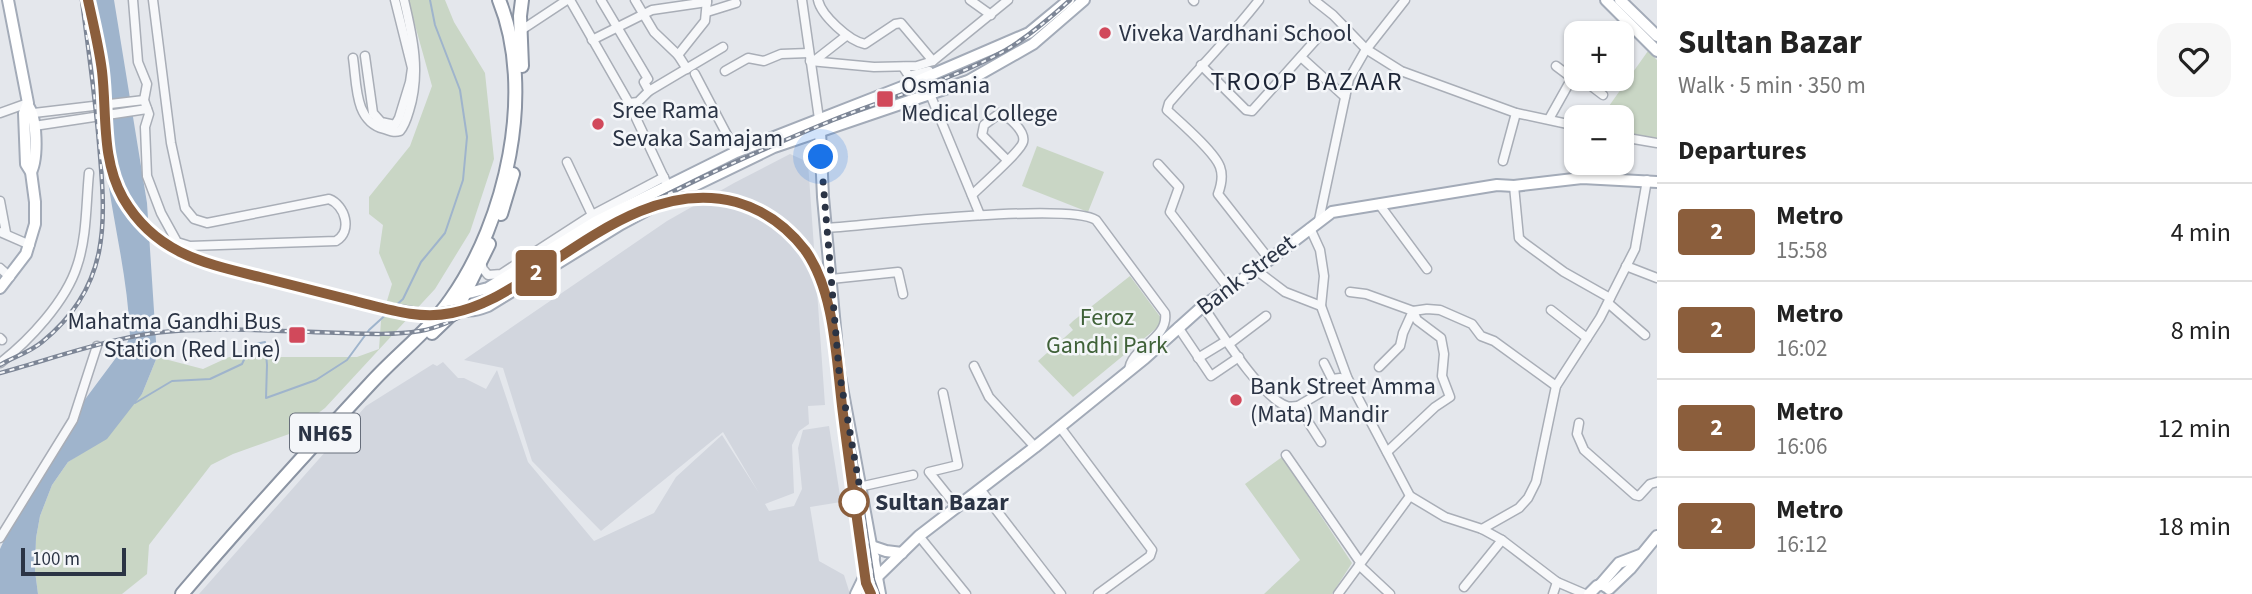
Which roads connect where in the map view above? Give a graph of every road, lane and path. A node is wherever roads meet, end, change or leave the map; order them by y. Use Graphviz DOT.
graph roads {
  1 [pos="8,0"];
  2 [pos="132,0"];
  3 [pos="153,0"];
  4 [pos="395,0"];
  5 [pos="404,0"];
  6 [pos="499,0"];
  7 [pos="522,0"];
  8 [pos="566,0"];
  9 [pos="601,0"];
  10 [pos="635,0"];
  11 [pos="802,0"];
  12 [pos="818,0"];
  13 [pos="970,0"];
  14 [pos="1008,0"];
  15 [pos="1069,0"];
  16 [pos="1084,0"];
  17 [pos="1259,0"];
  18 [pos="1314,0"];
  19 [pos="1405,0"];
  20 [pos="1606,0"];
  21 [pos="1620,0"];
  22 [pos="707,1"];
  23 [pos="736,3"];
  24 [pos="707,12"];
  25 [pos="643,14"];
  26 [pos="991,15"];
  27 [pos="617,29"];
  28 [pos="515,32"];
  29 [pos="1321,34"];
  30 [pos="1025,35"];
  31 [pos="1657,35"];
  32 [pos="846,36"];
  33 [pos="592,40"];
  34 [pos="723,47"];
  35 [pos="1027,47"];
  36 [pos="1366,49"];
  37 [pos="1657,51"];
  38 [pos="678,55"];
  39 [pos="365,56"];
  40 [pos="1301,57"];
  41 [pos="353,58"];
  42 [pos="811,58"];
  43 [pos="933,61"];
  44 [pos="1201,65"];
  45 [pos="1556,65"];
  46 [pos="903,67"];
  47 [pos="945,68"];
  48 [pos="687,69"];
  49 [pos="1564,70"];
  50 [pos="725,71"];
  51 [pos="695,74"];
  52 [pos="649,91"];
  53 [pos="1566,91"];
  54 [pos="1599,91"];
  55 [pos="889,92"];
  56 [pos="930,94"];
  57 [pos="1603,94"];
  58 [pos="1345,97"];
  59 [pos="907,102"];
  60 [pos="629,103"];
  61 [pos="143,105"];
  62 [pos="30,107"];
  63 [pos="0,113"];
  64 [pos="1516,113"];
  65 [pos="1549,119"];
  66 [pos="1564,123"];
  67 [pos="820,125"];
  68 [pos="34,126"];
  69 [pos="1634,139"];
  70 [pos="1657,143"];
  71 [pos="736,152"];
  72 [pos="1007,160"];
  73 [pos="567,162"];
  74 [pos="1503,162"];
  75 [pos="1158,164"];
  76 [pos="31,172"];
  77 [pos="89,173"];
  78 [pos="666,181"];
  79 [pos="1652,181"];
  80 [pos="1514,186"];
  81 [pos="972,195"];
  82 [pos="0,201"];
  83 [pos="1379,204"];
  84 [pos="592,215"];
  85 [pos="980,215"];
  86 [pos="1320,220"];
  87 [pos="827,228"];
  88 [pos="1310,228"];
  89 [pos="3,233"];
  90 [pos="30,245"];
  91 [pos="1269,259"];
  92 [pos="481,262"];
  93 [pos="1626,267"];
  94 [pos="0,268"];
  95 [pos="1427,268"];
  96 [pos="1256,270"];
  97 [pos="10,277"];
  98 [pos="1657,278"];
  99 [pos="831,279"];
  100 [pos="0,288"];
  101 [pos="1229,289"];
  102 [pos="1350,292"];
  103 [pos="903,294"];
  104 [pos="457,300"];
  105 [pos="1609,301"];
  106 [pos="1203,306"];
  107 [pos="1321,306"];
  108 [pos="1551,310"];
  109 [pos="1413,311"];
  110 [pos="1265,316"];
  111 [pos="1178,327"];
  112 [pos="1645,335"];
  113 [pos="1587,338"];
  114 [pos="1228,342"];
  115 [pos="97,346"];
  116 [pos="1239,357"];
  117 [pos="1198,358"];
  118 [pos="0,363"];
  119 [pos="1324,363"];
  120 [pos="974,366"];
  121 [pos="1379,367"];
  122 [pos="1129,371"];
  123 [pos="1346,376"];
  124 [pos="1556,387"];
  125 [pos="943,393"];
  126 [pos="1298,406"];
  127 [pos="1579,423"];
  128 [pos="1060,427"];
  129 [pos="1321,442"];
  130 [pos="1035,447"];
  131 [pos="1387,452"];
  132 [pos="1286,455"];
  133 [pos="913,475"];
  134 [pos="1657,482"];
  135 [pos="859,486"];
  136 [pos="980,489"];
  137 [pos="1410,496"];
  138 [pos="957,507"];
  139 [pos="1482,529"];
  140 [pos="919,536"];
  141 [pos="1657,536"];
  142 [pos="0,538"];
  143 [pos="1502,540"];
  144 [pos="872,552"];
  145 [pos="902,552"];
  146 [pos="1359,563"];
  147 [pos="877,577"];
  148 [pos="1560,583"];
  149 [pos="1464,587"];
  150 [pos="1606,589"];
  151 [pos="182,594"];
  152 [pos="192,594"];
  153 [pos="856,594"];
  154 [pos="867,594"];
  155 [pos="880,594"];
  156 [pos="966,594"];
  157 [pos="1061,594"];
  158 [pos="1098,594"];
  159 [pos="1338,594"];
  160 [pos="1390,594"];
  161 [pos="1553,594"];
  162 [pos="1571,594"];
  163 [pos="1587,594"];
  1 -- 62 [label="main road"];
  2 -- 61 [label="street"];
  3 -- 61 [label="street"];
  4 -- 39 [label="street"];
  5 -- 41 [label="street"];
  6 -- 28 [label="highway, NH65"];
  7 -- 28 [label="highway, NH65"];
  8 -- 28 [label="street"];
  8 -- 33 [label="street"];
  9 -- 27 [label="street"];
  10 -- 25 [label="street"];
  11 -- 42 [label="street"];
  12 -- 32 [label="street"];
  13 -- 26 [label="street"];
  14 -- 26 [label="street"];
  15 -- 30 [label="main road"];
  16 -- 35 [label="main road"];
  17 -- 44 [label="street"];
  18 -- 36 [label="street"];
  19 -- 36 [label="street"];
  20 -- 37 [label="main road"];
  21 -- 31 [label="main road"];
  22 -- 24 [label="street"];
  22 -- 25 [label="street"];
  23 -- 24 [label="street"];
  24 -- 38 [label="street"];
  25 -- 27 [label="street"];
  25 -- 38 [label="street"];
  26 -- 43 [label="street"];
  27 -- 33 [label="street"];
  27 -- 52 [label="street"];
  28 -- 92 [label="highway, NH65"];
  28 -- 104 [label="highway, NH65"];
  29 -- 40 [label="street"];
  30 -- 35 [label="main road"];
  30 -- 47 [label="main road"];
  32 -- 42 [label="street"];
  32 -- 43 [label="street"];
  33 -- 60 [label="street"];
  34 -- 48 [label="street"];
  35 -- 56 [label="main road"];
  36 -- 58 [label="street"];
  36 -- 64 [label="street"];
  38 -- 48 [label="street"];
  40 -- 44 [label="street"];
  40 -- 58 [label="street"];
  42 -- 46 [label="street"];
  42 -- 50 [label="street"];
  42 -- 67 [label="street"];
  43 -- 46 [label="street"];
  44 -- 91 [label="street"];
  45 -- 49 [label="street"];
  46 -- 47 [label="street"];
  47 -- 55 [label="main road"];
  48 -- 52 [label="street"];
  51 -- 71 [label="street"];
  52 -- 60 [label="street"];
  53 -- 65 [label="street"];
  54 -- 57 [label="street"];
  55 -- 59 [label="main road"];
  55 -- 67 [label="main road"];
  56 -- 59 [label="main road"];
  56 -- 81 [label="street"];
  58 -- 86 [label="street"];
  59 -- 67 [label="main road"];
  60 -- 78 [label="street"];
  61 -- 62 [label="street"];
  61 -- 68 [label="street"];
  62 -- 63 [label="street"];
  62 -- 68 [label="main road"];
  62 -- 76 [label="main road"];
  64 -- 65 [label="street"];
  64 -- 74 [label="street"];
  65 -- 66 [label="street"];
  67 -- 71 [label="main road"];
  67 -- 87 [label="main road"];
  67 -- 104 [label="main road"];
  68 -- 76 [label="main road"];
  69 -- 70 [label="street"];
  71 -- 78 [label="main road"];
  72 -- 72 [label="street"];
  72 -- 81 [label="street"];
  73 -- 84 [label="street"];
  75 -- 101 [label="street"];
  76 -- 90 [label="main road"];
  77 -- 118 [label="street"];
  78 -- 84 [label="street"];
  78 -- 104 [label="main road"];
  79 -- 80 [label="main road, Bank Street"];
  79 -- 93 [label="street"];
  80 -- 83 [label="main road, Bank Street"];
  80 -- 105 [label="street"];
  81 -- 85 [label="street"];
  82 -- 89 [label="street"];
  83 -- 86 [label="main road, Bank Street"];
  83 -- 95 [label="street"];
  84 -- 92 [label="street"];
  85 -- 87 [label="street"];
  85 -- 122 [label="street"];
  86 -- 88 [label="main road, Bank Street"];
  87 -- 99 [label="main road"];
  88 -- 91 [label="main road, Bank Street"];
  88 -- 107 [label="street"];
  89 -- 90 [label="street"];
  90 -- 97 [label="main road"];
  91 -- 96 [label="main road, Bank Street"];
  92 -- 104 [label="highway, NH65"];
  93 -- 98 [label="street"];
  93 -- 105 [label="street"];
  94 -- 97 [label="street"];
  96 -- 101 [label="main road, Bank Street"];
  96 -- 107 [label="street"];
  97 -- 100 [label="main road"];
  99 -- 103 [label="street"];
  99 -- 135 [label="main road"];
  101 -- 106 [label="main road, Bank Street"];
  102 -- 109 [label="street"];
  104 -- 151 [label="highway, NH65"];
  104 -- 152 [label="highway, NH65"];
  105 -- 112 [label="street"];
  105 -- 113 [label="street"];
  106 -- 111 [label="main road, Bank Street"];
  106 -- 114 [label="street"];
  107 -- 123 [label="street"];
  108 -- 113 [label="street"];
  109 -- 121 [label="street"];
  109 -- 124 [label="street"];
  109 -- 131 [label="street"];
  110 -- 114 [label="street"];
  111 -- 117 [label="street"];
  111 -- 122 [label="main road, Bank Street"];
  113 -- 124 [label="street"];
  114 -- 116 [label="street"];
  114 -- 117 [label="street"];
  115 -- 142 [label="street"];
  116 -- 117 [label="street"];
  116 -- 126 [label="street"];
  119 -- 123 [label="street"];
  120 -- 130 [label="street"];
  122 -- 128 [label="main road, Bank Street"];
  123 -- 126 [label="street"];
  123 -- 131 [label="street"];
  124 -- 139 [label="street"];
  125 -- 138 [label="street"];
  126 -- 129 [label="street"];
  127 -- 134 [label="street"];
  128 -- 130 [label="main road, Bank Street"];
  128 -- 158 [label="street"];
  130 -- 136 [label="main road, Bank Street"];
  131 -- 137 [label="street"];
  132 -- 146 [label="street"];
  133 -- 135 [label="street"];
  135 -- 144 [label="main road"];
  136 -- 138 [label="main road, Bank Street"];
  136 -- 157 [label="street"];
  137 -- 139 [label="street"];
  137 -- 146 [label="street"];
  138 -- 140 [label="main road, Bank Street"];
  139 -- 143 [label="street"];
  140 -- 145 [label="main road, Bank Street"];
  140 -- 156 [label="street"];
  141 -- 150 [label="main road"];
  143 -- 148 [label="street"];
  143 -- 149 [label="street"];
  144 -- 145 [label="main road"];
  144 -- 147 [label="main road"];
  144 -- 153 [label="main road"];
  145 -- 147 [label="main road, Bank Street"];
  146 -- 159 [label="street"];
  146 -- 160 [label="street"];
  147 -- 154 [label="main road, Bank Street"];
  147 -- 155 [label="main road"];
  148 -- 161 [label="street"];
  148 -- 162 [label="street"];
  148 -- 163 [label="street"];
  150 -- 163 [label="main road"];
}
